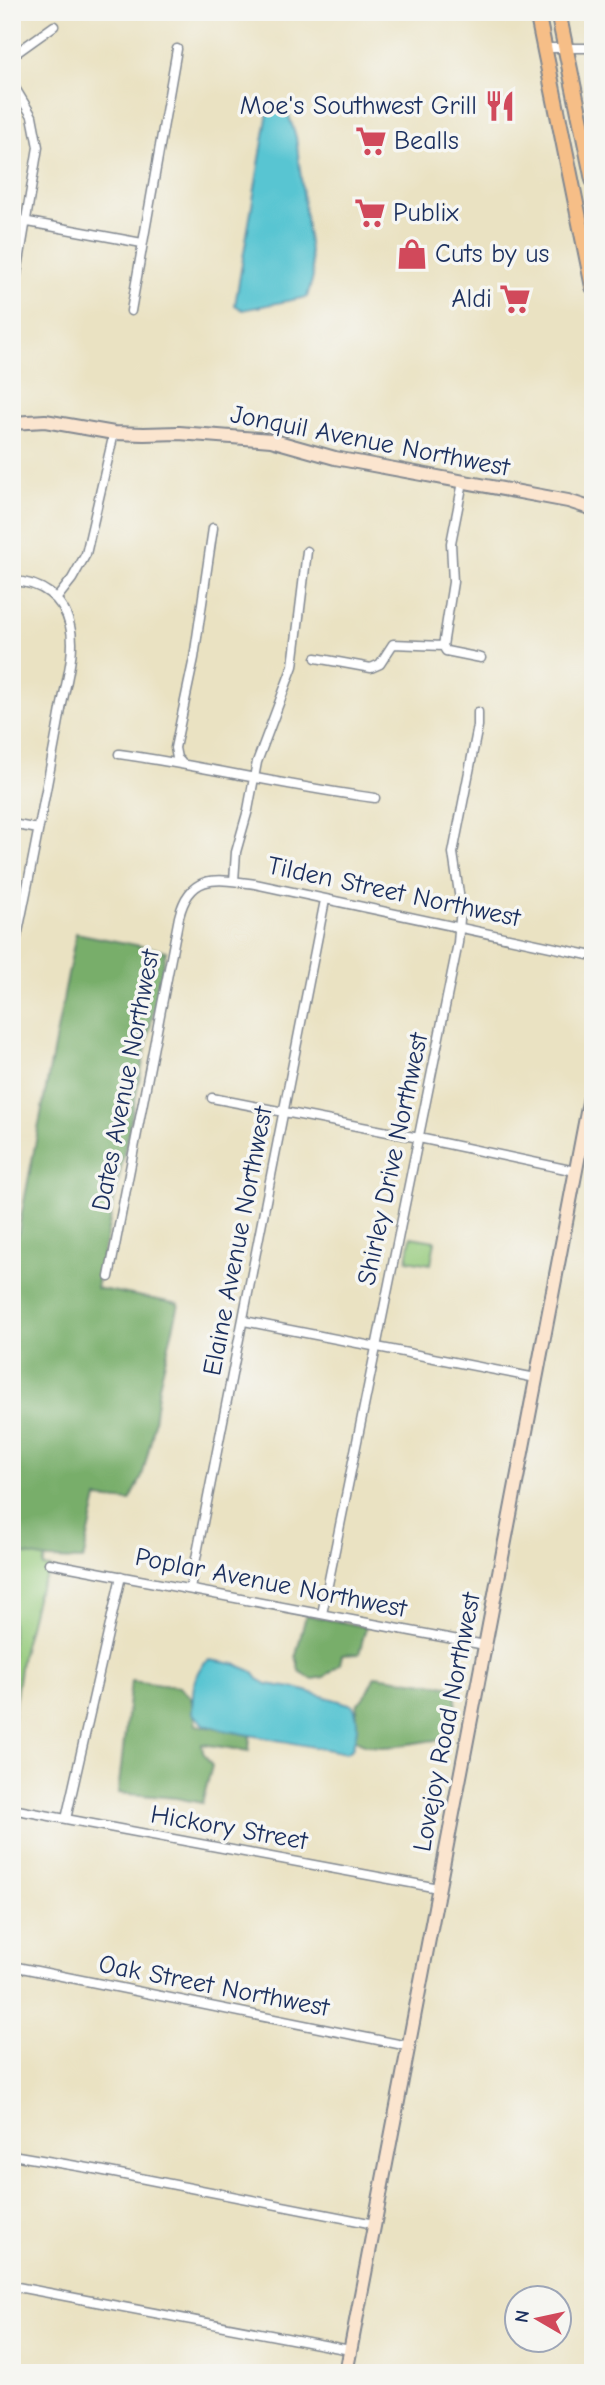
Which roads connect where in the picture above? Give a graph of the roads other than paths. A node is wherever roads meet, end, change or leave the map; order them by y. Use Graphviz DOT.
graph roads {
  1 [pos="537,12"];
  2 [pos="558,12"];
  3 [pos="54,26"];
  4 [pos="545,48"];
  5 [pos="593,48"];
  6 [pos="177,49"];
  7 [pos="567,49"];
  8 [pos="12,56"];
  9 [pos="12,83"];
  10 [pos="593,180"];
  11 [pos="12,219"];
  12 [pos="27,222"];
  13 [pos="142,243"];
  14 [pos="593,286"];
  15 [pos="12,304"];
  16 [pos="131,311"];
  17 [pos="12,423"];
  18 [pos="114,433"];
  19 [pos="463,482"];
  20 [pos="593,509"];
  21 [pos="213,528"];
  22 [pos="307,551"];
  23 [pos="12,581"];
  24 [pos="57,598"];
  25 [pos="443,646"];
  26 [pos="316,658"];
  27 [pos="481,658"];
  28 [pos="478,712"];
  29 [pos="119,754"];
  30 [pos="184,763"];
  31 [pos="253,779"];
  32 [pos="375,798"];
  33 [pos="12,824"];
  34 [pos="38,829"];
  35 [pos="234,881"];
  36 [pos="188,892"];
  37 [pos="325,900"];
  38 [pos="460,928"];
  39 [pos="14,944"];
  40 [pos="593,956"];
  41 [pos="12,961"];
  42 [pos="593,1081"];
  43 [pos="212,1098"];
  44 [pos="285,1111"];
  45 [pos="419,1138"];
  46 [pos="575,1171"];
  47 [pos="109,1278"];
  48 [pos="244,1321"];
  49 [pos="376,1348"];
  50 [pos="536,1378"];
  51 [pos="49,1563"];
  52 [pos="121,1577"];
  53 [pos="190,1589"];
  54 [pos="322,1614"];
  55 [pos="485,1645"];
  56 [pos="12,1810"];
  57 [pos="66,1819"];
  58 [pos="438,1888"];
  59 [pos="12,1966"];
  60 [pos="408,2046"];
  61 [pos="12,2155"];
  62 [pos="374,2224"];
  63 [pos="12,2287"];
  64 [pos="350,2350"];
  65 [pos="346,2373"];
  1 -- 4 [label="main road"];
  2 -- 7 [label="main road"];
  3 -- 8 [label="street"];
  4 -- 7 [label="street"];
  4 -- 14 [label="main road"];
  5 -- 7 [label="street"];
  6 -- 13 [label="street"];
  7 -- 10 [label="main road"];
  9 -- 12 [label="street"];
  11 -- 12 [label="street"];
  12 -- 13 [label="street"];
  12 -- 15 [label="street"];
  13 -- 16 [label="street"];
  17 -- 18 [label="street, Jonquil Avenue Northwest"];
  18 -- 19 [label="street, Jonquil Avenue Northwest"];
  18 -- 24 [label="street"];
  19 -- 20 [label="street, Jonquil Avenue Northwest"];
  19 -- 25 [label="street"];
  21 -- 30 [label="street"];
  22 -- 31 [label="street"];
  23 -- 24 [label="street"];
  24 -- 34 [label="street"];
  25 -- 26 [label="street"];
  25 -- 27 [label="street"];
  28 -- 38 [label="street, Shirley Drive Northwest"];
  29 -- 30 [label="street"];
  30 -- 31 [label="street"];
  31 -- 32 [label="street"];
  31 -- 35 [label="street"];
  33 -- 34 [label="street"];
  34 -- 39 [label="street"];
  35 -- 36 [label="street, Tilden Street Northwest"];
  35 -- 37 [label="street, Tilden Street Northwest"];
  36 -- 47 [label="street, Dates Avenue Northwest"];
  37 -- 38 [label="street, Tilden Street Northwest"];
  37 -- 44 [label="street, Elaine Avenue Northwest"];
  38 -- 40 [label="street, Tilden Street Northwest"];
  38 -- 45 [label="street, Shirley Drive Northwest"];
  39 -- 41 [label="street"];
  42 -- 46 [label="street, Lovejoy Road Northwest"];
  43 -- 44 [label="street"];
  44 -- 45 [label="street"];
  44 -- 48 [label="street, Elaine Avenue Northwest"];
  45 -- 46 [label="street"];
  45 -- 49 [label="street, Shirley Drive Northwest"];
  46 -- 50 [label="street, Lovejoy Road Northwest"];
  48 -- 49 [label="street"];
  48 -- 53 [label="street, Elaine Avenue Northwest"];
  49 -- 50 [label="street"];
  49 -- 54 [label="street, Shirley Drive Northwest"];
  50 -- 55 [label="street, Lovejoy Road Northwest"];
  51 -- 52 [label="street, Poplar Avenue Northwest"];
  52 -- 53 [label="street, Poplar Avenue Northwest"];
  52 -- 57 [label="street"];
  53 -- 54 [label="street, Poplar Avenue Northwest"];
  54 -- 55 [label="street, Poplar Avenue Northwest"];
  55 -- 58 [label="street, Lovejoy Road Northwest"];
  56 -- 57 [label="street, Hickory Street"];
  57 -- 58 [label="street, Hickory Street"];
  58 -- 60 [label="street, Lovejoy Road Northwest"];
  59 -- 60 [label="street, Oak Street Northwest"];
  60 -- 62 [label="street, Lovejoy Road Northwest"];
  61 -- 62 [label="street"];
  62 -- 64 [label="street, Lovejoy Road Northwest"];
  63 -- 64 [label="street"];
  64 -- 65 [label="street, Lovejoy Road Northwest"];
}
